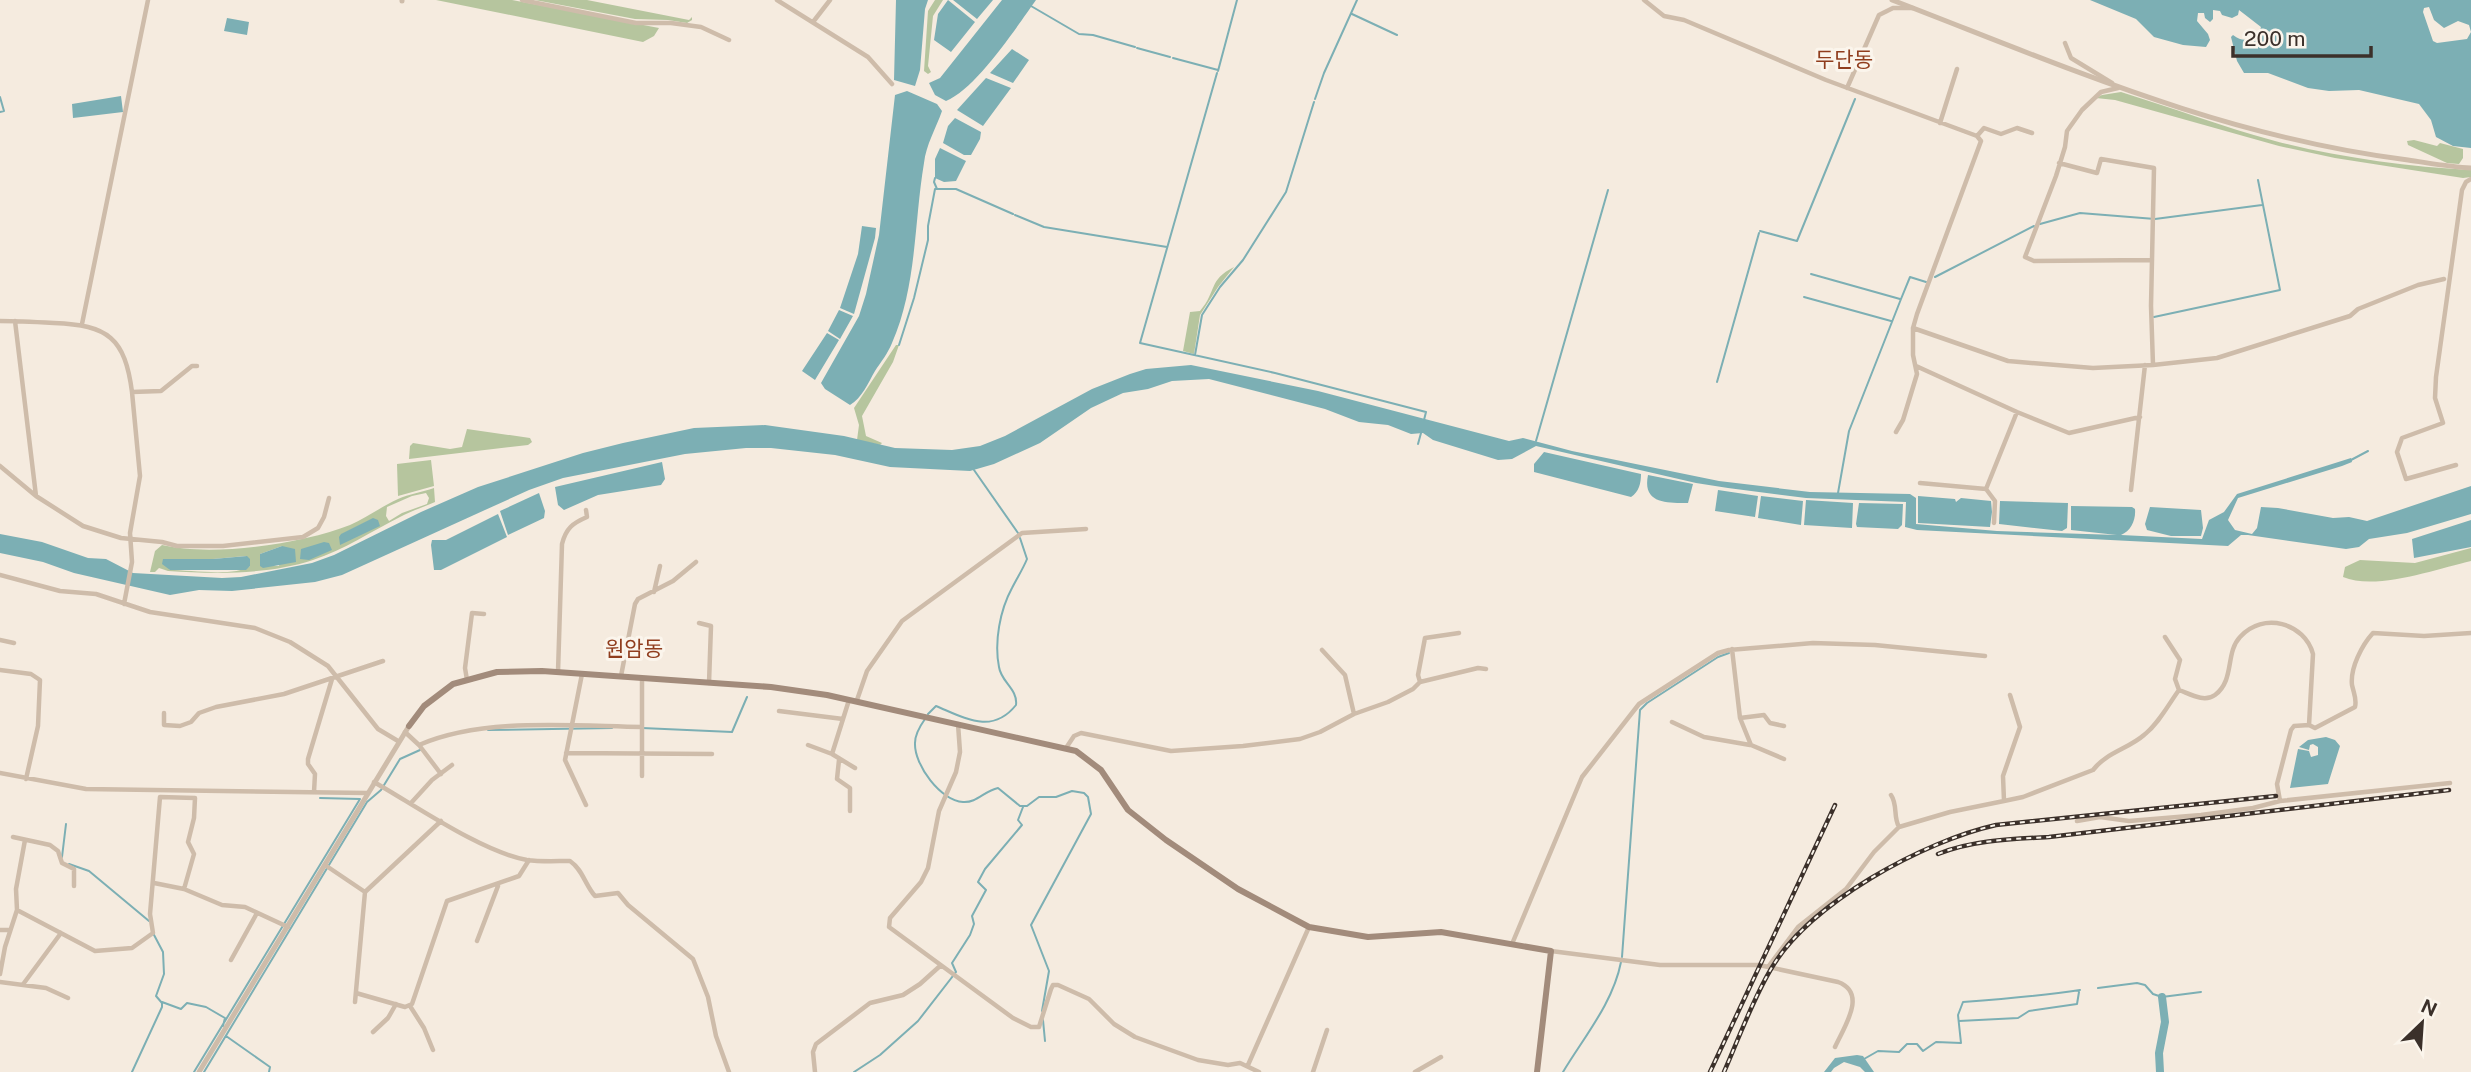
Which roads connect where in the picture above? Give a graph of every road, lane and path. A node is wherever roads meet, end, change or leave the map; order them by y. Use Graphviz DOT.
graph roads {
  1 [pos="148,0"];
  2 [pos="522,0"];
  3 [pos="777,0"];
  4 [pos="830,0"];
  5 [pos="1644,0"];
  6 [pos="1892,0"];
  7 [pos="1914,8"];
  8 [pos="813,22"];
  9 [pos="729,40"];
  10 [pos="2065,43"];
  11 [pos="1958,69"];
  12 [pos="892,84"];
  13 [pos="1847,88"];
  14 [pos="2118,88"];
  15 [pos="1940,123"];
  16 [pos="2032,134"];
  17 [pos="1977,136"];
  18 [pos="2059,163"];
  19 [pos="2471,168"];
  20 [pos="2471,179"];
  21 [pos="2151,260"];
  22 [pos="2444,279"];
  23 [pos="0,321"];
  24 [pos="15,321"];
  25 [pos="82,324"];
  26 [pos="1913,328"];
  27 [pos="1915,365"];
  28 [pos="2146,365"];
  29 [pos="2153,365"];
  30 [pos="197,366"];
  31 [pos="132,392"];
  32 [pos="2017,412"];
  33 [pos="2140,417"];
  34 [pos="1896,432"];
  35 [pos="2456,464"];
  36 [pos="0,466"];
  37 [pos="1920,483"];
  38 [pos="1986,489"];
  39 [pos="2131,490"];
  40 [pos="36,496"];
  41 [pos="329,498"];
  42 [pos="586,510"];
  43 [pos="1994,523"];
  44 [pos="1086,529"];
  45 [pos="130,540"];
  46 [pos="696,562"];
  47 [pos="660,566"];
  48 [pos="0,575"];
  49 [pos="654,592"];
  50 [pos="124,604"];
  51 [pos="484,614"];
  52 [pos="699,623"];
  53 [pos="1459,633"];
  54 [pos="2471,633"];
  55 [pos="2165,637"];
  56 [pos="0,640"];
  57 [pos="15,643"];
  58 [pos="1732,649"];
  59 [pos="1322,650"];
  60 [pos="1985,656"];
  61 [pos="383,661"];
  62 [pos="1486,669"];
  63 [pos="0,670"];
  64 [pos="558,673"];
  65 [pos="582,674"];
  66 [pos="621,677"];
  67 [pos="334,678"];
  68 [pos="642,679"];
  69 [pos="467,680"];
  70 [pos="1420,682"];
  71 [pos="709,683"];
  72 [pos="2179,690"];
  73 [pos="2010,695"];
  74 [pos="853,700"];
  75 [pos="779,710"];
  76 [pos="164,713"];
  77 [pos="1354,714"];
  78 [pos="1740,718"];
  79 [pos="843,719"];
  80 [pos="1672,722"];
  81 [pos="958,724"];
  82 [pos="2309,725"];
  83 [pos="572,726"];
  84 [pos="1783,726"];
  85 [pos="642,727"];
  86 [pos="407,729"];
  87 [pos="398,741"];
  88 [pos="419,745"];
  89 [pos="807,745"];
  90 [pos="1751,745"];
  91 [pos="1066,748"];
  92 [pos="566,753"];
  93 [pos="642,754"];
  94 [pos="712,754"];
  95 [pos="832,754"];
  96 [pos="1784,759"];
  97 [pos="839,760"];
  98 [pos="452,765"];
  99 [pos="855,768"];
  100 [pos="0,773"];
  101 [pos="441,774"];
  102 [pos="642,776"];
  103 [pos="26,779"];
  104 [pos="374,782"];
  105 [pos="2451,783"];
  106 [pos="314,792"];
  107 [pos="367,793"];
  108 [pos="1891,795"];
  109 [pos="2004,800"];
  110 [pos="2280,801"];
  111 [pos="411,803"];
  112 [pos="586,805"];
  113 [pos="850,811"];
  114 [pos="441,821"];
  115 [pos="2077,821"];
  116 [pos="1899,827"];
  117 [pos="13,837"];
  118 [pos="25,840"];
  119 [pos="529,860"];
  120 [pos="325,865"];
  121 [pos="154,883"];
  122 [pos="498,885"];
  123 [pos="74,886"];
  124 [pos="184,889"];
  125 [pos="365,892"];
  126 [pos="17,910"];
  127 [pos="257,913"];
  128 [pos="288,927"];
  129 [pos="1309,927"];
  130 [pos="0,930"];
  131 [pos="10,930"];
  132 [pos="61,933"];
  133 [pos="477,941"];
  134 [pos="1512,944"];
  135 [pos="1550,951"];
  136 [pos="232,960"];
  137 [pos="940,965"];
  138 [pos="1768,967"];
  139 [pos="0,974"];
  140 [pos="0,982"];
  141 [pos="23,984"];
  142 [pos="356,993"];
  143 [pos="68,998"];
  144 [pos="355,1002"];
  145 [pos="396,1004"];
  146 [pos="410,1006"];
  147 [pos="1327,1030"];
  148 [pos="373,1032"];
  149 [pos="1835,1047"];
  150 [pos="433,1049"];
  151 [pos="1441,1057"];
  152 [pos="1248,1065"];
  153 [pos="200,1072"];
  154 [pos="729,1072"];
  155 [pos="815,1072"];
  156 [pos="1259,1072"];
  157 [pos="1313,1072"];
  158 [pos="1415,1072"];
  159 [pos="1537,1072"];
  1 -- 25 [label="street"];
  2 -- 9 [label="street"];
  3 -- 8 [label="street"];
  4 -- 8 [label="street"];
  5 -- 13 [label="street"];
  6 -- 7 [label="street"];
  7 -- 13 [label="street"];
  7 -- 14 [label="street"];
  8 -- 12 [label="street"];
  10 -- 14 [label="street"];
  11 -- 15 [label="street"];
  13 -- 15 [label="street"];
  14 -- 18 [label="street"];
  14 -- 19 [label="street"];
  15 -- 17 [label="street"];
  16 -- 17 [label="street"];
  17 -- 26 [label="street"];
  18 -- 21 [label="street"];
  18 -- 21 [label="street"];
  20 -- 35 [label="street"];
  21 -- 29 [label="street"];
  22 -- 29 [label="street"];
  23 -- 24 [label="street"];
  24 -- 25 [label="street"];
  24 -- 40 [label="street"];
  25 -- 31 [label="street"];
  26 -- 27 [label="street"];
  26 -- 28 [label="street"];
  27 -- 32 [label="street"];
  27 -- 34 [label="street"];
  28 -- 29 [label="street"];
  28 -- 33 [label="street"];
  30 -- 31 [label="street"];
  31 -- 45 [label="street"];
  32 -- 33 [label="street"];
  32 -- 38 [label="street"];
  33 -- 39 [label="street"];
  36 -- 40 [label="street"];
  37 -- 38 [label="street"];
  38 -- 43 [label="street"];
  40 -- 45 [label="street"];
  41 -- 45 [label="street"];
  42 -- 64 [label="street"];
  44 -- 74 [label="street"];
  45 -- 50 [label="street"];
  46 -- 49 [label="street"];
  47 -- 49 [label="street"];
  48 -- 50 [label="street"];
  49 -- 66 [label="street"];
  50 -- 67 [label="street"];
  51 -- 69 [label="street"];
  52 -- 71 [label="street"];
  53 -- 70 [label="street"];
  54 -- 82 [label="street"];
  55 -- 72 [label="street"];
  56 -- 57 [label="street"];
  58 -- 60 [label="street"];
  58 -- 78 [label="street"];
  58 -- 134 [label="street"];
  59 -- 77 [label="street"];
  61 -- 67 [label="street"];
  62 -- 70 [label="street"];
  63 -- 103 [label="street"];
  64 -- 65 [label="main road"];
  64 -- 69 [label="main road"];
  65 -- 66 [label="main road"];
  65 -- 83 [label="street"];
  66 -- 68 [label="main road"];
  67 -- 76 [label="street"];
  67 -- 87 [label="street"];
  67 -- 106 [label="street"];
  68 -- 71 [label="main road"];
  68 -- 85 [label="street"];
  69 -- 86 [label="main road"];
  70 -- 77 [label="street"];
  71 -- 74 [label="main road"];
  72 -- 82 [label="street"];
  72 -- 109 [label="street"];
  73 -- 109 [label="street"];
  74 -- 79 [label="street"];
  74 -- 81 [label="main road"];
  75 -- 79 [label="street"];
  77 -- 91 [label="street"];
  78 -- 84 [label="street"];
  78 -- 90 [label="street"];
  79 -- 95 [label="street"];
  80 -- 90 [label="street"];
  81 -- 91 [label="main road"];
  81 -- 137 [label="street"];
  82 -- 110 [label="street"];
  83 -- 85 [label="street"];
  83 -- 88 [label="street"];
  83 -- 92 [label="street"];
  85 -- 93 [label="street"];
  86 -- 87 [label="street"];
  86 -- 88 [label="street"];
  87 -- 104 [label="street"];
  88 -- 101 [label="street"];
  89 -- 95 [label="street"];
  90 -- 96 [label="street"];
  91 -- 129 [label="main road"];
  92 -- 93 [label="street"];
  92 -- 112 [label="street"];
  93 -- 94 [label="street"];
  93 -- 102 [label="street"];
  95 -- 97 [label="street"];
  97 -- 99 [label="street"];
  97 -- 113 [label="street"];
  98 -- 101 [label="street"];
  100 -- 103 [label="street"];
  101 -- 111 [label="street"];
  103 -- 106 [label="street"];
  104 -- 107 [label="street"];
  104 -- 111 [label="street"];
  105 -- 110 [label="street"];
  106 -- 107 [label="street"];
  107 -- 120 [label="street"];
  108 -- 116 [label="street"];
  109 -- 116 [label="street"];
  110 -- 115 [label="street"];
  111 -- 114 [label="street"];
  114 -- 119 [label="street"];
  114 -- 125 [label="street"];
  116 -- 138 [label="street"];
  117 -- 118 [label="street"];
  118 -- 123 [label="street"];
  118 -- 126 [label="street"];
  119 -- 122 [label="street"];
  119 -- 154 [label="street"];
  120 -- 125 [label="street"];
  120 -- 128 [label="street"];
  121 -- 124 [label="street"];
  121 -- 124 [label="street"];
  121 -- 132 [label="street"];
  122 -- 133 [label="street"];
  122 -- 146 [label="street"];
  124 -- 127 [label="street"];
  125 -- 142 [label="street"];
  126 -- 131 [label="street"];
  126 -- 132 [label="street"];
  127 -- 128 [label="street"];
  127 -- 136 [label="street"];
  128 -- 153 [label="street"];
  129 -- 134 [label="main road"];
  129 -- 152 [label="street"];
  130 -- 131 [label="street"];
  131 -- 139 [label="street"];
  132 -- 141 [label="street"];
  134 -- 135 [label="main road"];
  135 -- 138 [label="street"];
  135 -- 159 [label="main road"];
  137 -- 152 [label="street"];
  137 -- 155 [label="street"];
  138 -- 149 [label="street"];
  140 -- 141 [label="street"];
  141 -- 143 [label="street"];
  142 -- 144 [label="street"];
  142 -- 145 [label="street"];
  145 -- 146 [label="street"];
  145 -- 148 [label="street"];
  146 -- 150 [label="street"];
  147 -- 157 [label="street"];
  151 -- 158 [label="street"];
  152 -- 156 [label="street"];
}
